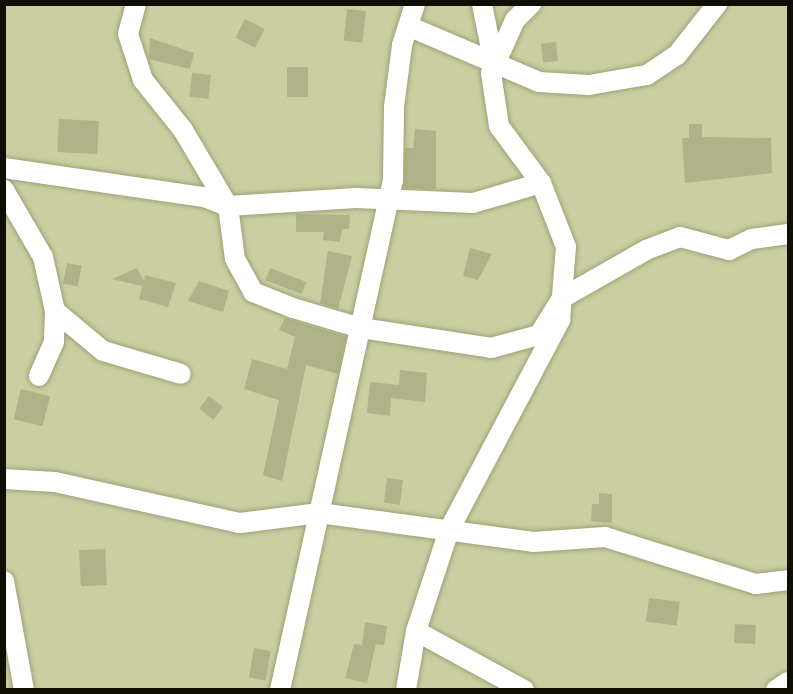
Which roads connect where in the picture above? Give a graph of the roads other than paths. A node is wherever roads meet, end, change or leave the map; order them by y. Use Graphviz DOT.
graph roads {
  1 [pos="136,4"];
  2 [pos="415,4"];
  3 [pos="482,4"];
  4 [pos="531,4"];
  5 [pos="717,4"];
  6 [pos="408,26"];
  7 [pos="494,64"];
  8 [pos="4,168"];
  9 [pos="542,183"];
  10 [pos="4,190"];
  11 [pos="389,198"];
  12 [pos="228,206"];
  13 [pos="789,234"];
  14 [pos="562,298"];
  15 [pos="54,311"];
  16 [pos="361,328"];
  17 [pos="181,374"];
  18 [pos="39,376"];
  19 [pos="4,479"];
  20 [pos="320,513"];
  21 [pos="449,530"];
  22 [pos="789,580"];
  23 [pos="4,581"];
  24 [pos="416,631"];
  25 [pos="789,682"];
  26 [pos="24,690"];
  27 [pos="280,690"];
  28 [pos="406,690"];
  29 [pos="524,690"];
  30 [pos="776,690"];
  1 -- 12 [label="street"];
  2 -- 6 [label="street"];
  3 -- 7 [label="street"];
  4 -- 7 [label="street"];
  5 -- 7 [label="street"];
  6 -- 7 [label="street"];
  6 -- 11 [label="street"];
  7 -- 9 [label="street"];
  8 -- 12 [label="street"];
  9 -- 11 [label="street"];
  9 -- 14 [label="street"];
  10 -- 15 [label="street"];
  11 -- 12 [label="street"];
  11 -- 16 [label="street"];
  12 -- 16 [label="street"];
  13 -- 14 [label="street"];
  14 -- 16 [label="street"];
  14 -- 21 [label="street"];
  15 -- 17 [label="street"];
  15 -- 18 [label="street"];
  16 -- 20 [label="street"];
  19 -- 20 [label="street"];
  20 -- 21 [label="street"];
  20 -- 27 [label="street"];
  21 -- 22 [label="street"];
  21 -- 24 [label="street"];
  23 -- 26 [label="street"];
  24 -- 28 [label="street"];
  24 -- 29 [label="street"];
  25 -- 30 [label="street"];
}
